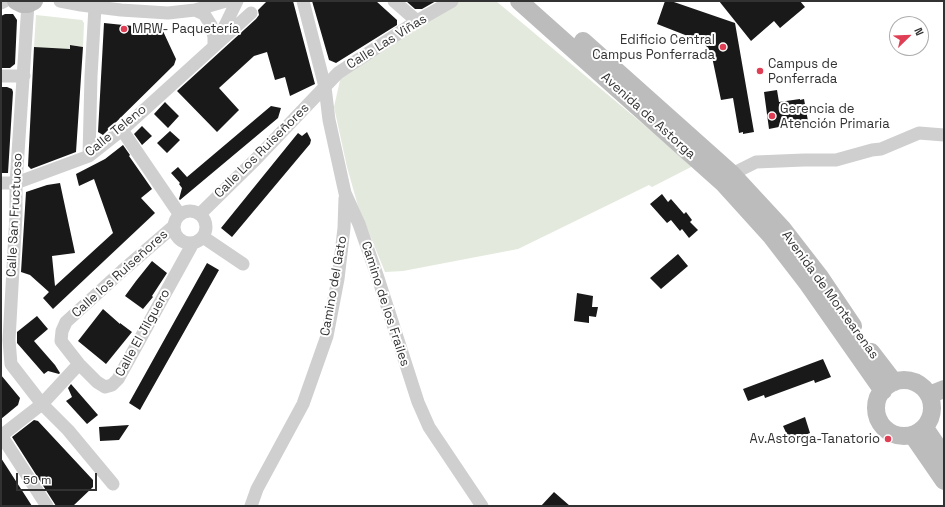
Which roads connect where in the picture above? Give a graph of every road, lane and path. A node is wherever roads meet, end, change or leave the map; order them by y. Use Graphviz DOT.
graph roads {
  1 [pos="5,1"];
  2 [pos="60,1"];
  3 [pos="226,1"];
  4 [pos="237,1"];
  5 [pos="303,1"];
  6 [pos="394,1"];
  7 [pos="452,1"];
  8 [pos="518,1"];
  9 [pos="537,1"];
  10 [pos="26,2"];
  11 [pos="1,3"];
  12 [pos="95,7"];
  13 [pos="195,10"];
  14 [pos="251,13"];
  15 [pos="417,22"];
  16 [pos="214,46"];
  17 [pos="1,76"];
  18 [pos="24,76"];
  19 [pos="325,87"];
  20 [pos="122,130"];
  21 [pos="944,135"];
  22 [pos="89,156"];
  23 [pos="727,178"];
  24 [pos="1,183"];
  25 [pos="16,183"];
  26 [pos="345,193"];
  27 [pos="200,214"];
  28 [pos="177,220"];
  29 [pos="198,240"];
  30 [pos="243,264"];
  31 [pos="79,364"];
  32 [pos="888,386"];
  33 [pos="937,392"];
  34 [pos="42,404"];
  35 [pos="919,432"];
  36 [pos="1,436"];
  37 [pos="944,456"];
  38 [pos="944,480"];
  39 [pos="113,484"];
  40 [pos="47,506"];
  41 [pos="251,506"];
  42 [pos="482,506"];
  1 -- 11 [label="street"];
  2 -- 12 [label="street"];
  3 -- 13 [label="street"];
  4 -- 16 [label="street, Calle Teleno"];
  5 -- 19 [label="street, Camino de los Frailes"];
  6 -- 15 [label="street"];
  7 -- 15 [label="street, Calle Las Viñas"];
  8 -- 23 [label="main road, Avenida de Astorga"];
  9 -- 23 [label="main road, Avenida de Astorga"];
  10 -- 18 [label="street, Calle San Fructuoso"];
  12 -- 13 [label="street"];
  12 -- 22 [label="street"];
  13 -- 16 [label="street"];
  14 -- 16 [label="street, Calle Teleno"];
  15 -- 19 [label="street, Calle Las Viñas"];
  16 -- 20 [label="street, Calle Teleno"];
  17 -- 18 [label="street"];
  18 -- 25 [label="street, Calle San Fructuoso"];
  19 -- 26 [label="street, Camino de los Frailes"];
  19 -- 27 [label="street, Calle Los Ruiseñores"];
  20 -- 22 [label="street, Calle Teleno"];
  20 -- 28 [label="street"];
  21 -- 23 [label="street"];
  22 -- 25 [label="street, Calle Teleno"];
  23 -- 32 [label="main road, Avenida de Montearenas"];
  24 -- 25 [label="street, Calle Teleno"];
  25 -- 34 [label="street, Calle San Fructuoso"];
  26 -- 41 [label="street, Camino del Gato"];
  26 -- 42 [label="street, Camino de los Frailes"];
  27 -- 28 [label="street"];
  27 -- 29 [label="street"];
  28 -- 29 [label="street"];
  28 -- 31 [label="street, Calle los Ruiseñores"];
  29 -- 30 [label="street"];
  29 -- 31 [label="street, Calle El Jilguero"];
  31 -- 34 [label="street"];
  32 -- 33 [label="main road"];
  32 -- 35 [label="main road"];
  33 -- 35 [label="main road"];
  34 -- 36 [label="street"];
  34 -- 39 [label="street, Calle San Fructuoso"];
  35 -- 37 [label="main road"];
  35 -- 38 [label="main road"];
  36 -- 40 [label="street"];
}
